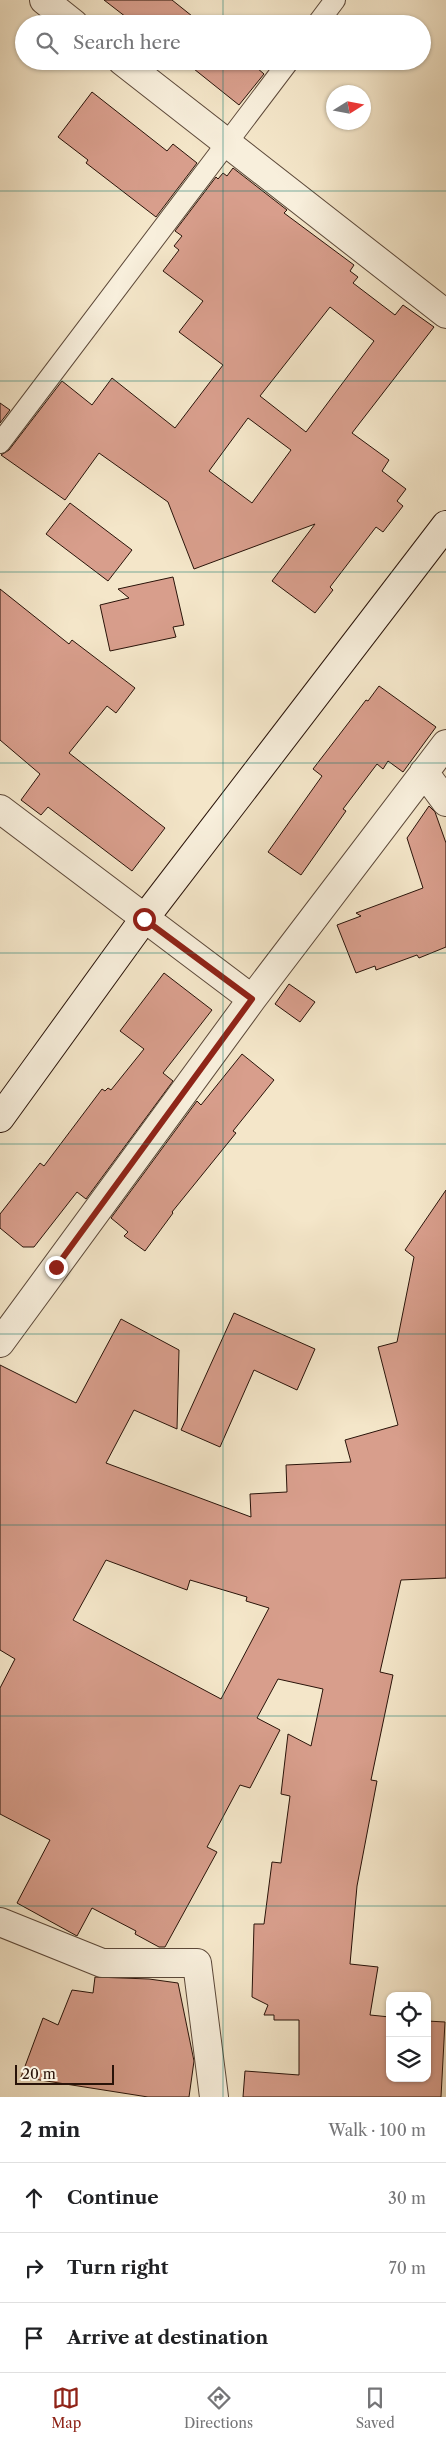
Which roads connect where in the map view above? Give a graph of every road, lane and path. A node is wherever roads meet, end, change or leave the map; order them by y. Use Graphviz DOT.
graph roads {
  1 [pos="44,0"];
  2 [pos="334,0"];
  3 [pos="63,15"];
  4 [pos="323,15"];
  5 [pos="134,70"];
  6 [pos="282,70"];
  7 [pos="227,143"];
  8 [pos="446,314"];
  9 [pos="0,444"];
  10 [pos="446,525"];
  11 [pos="446,744"];
  12 [pos="424,772"];
  13 [pos="446,802"];
  14 [pos="0,809"];
  15 [pos="144,919"];
  16 [pos="252,999"];
  17 [pos="0,1118"];
  18 [pos="0,1343"];
  19 [pos="0,1922"];
  20 [pos="214,2097"];
  1 -- 3 [label="street"];
  2 -- 4 [label="lane"];
  5 -- 7 [label="street"];
  6 -- 7 [label="lane"];
  7 -- 8 [label="street"];
  7 -- 9 [label="lane"];
  10 -- 15 [label="street"];
  11 -- 12 [label="street"];
  12 -- 13 [label="street"];
  12 -- 16 [label="street"];
  14 -- 15 [label="street"];
  15 -- 16 [label="street"];
  15 -- 17 [label="street"];
  16 -- 18 [label="street"];
  19 -- 20 [label="street"];
}
